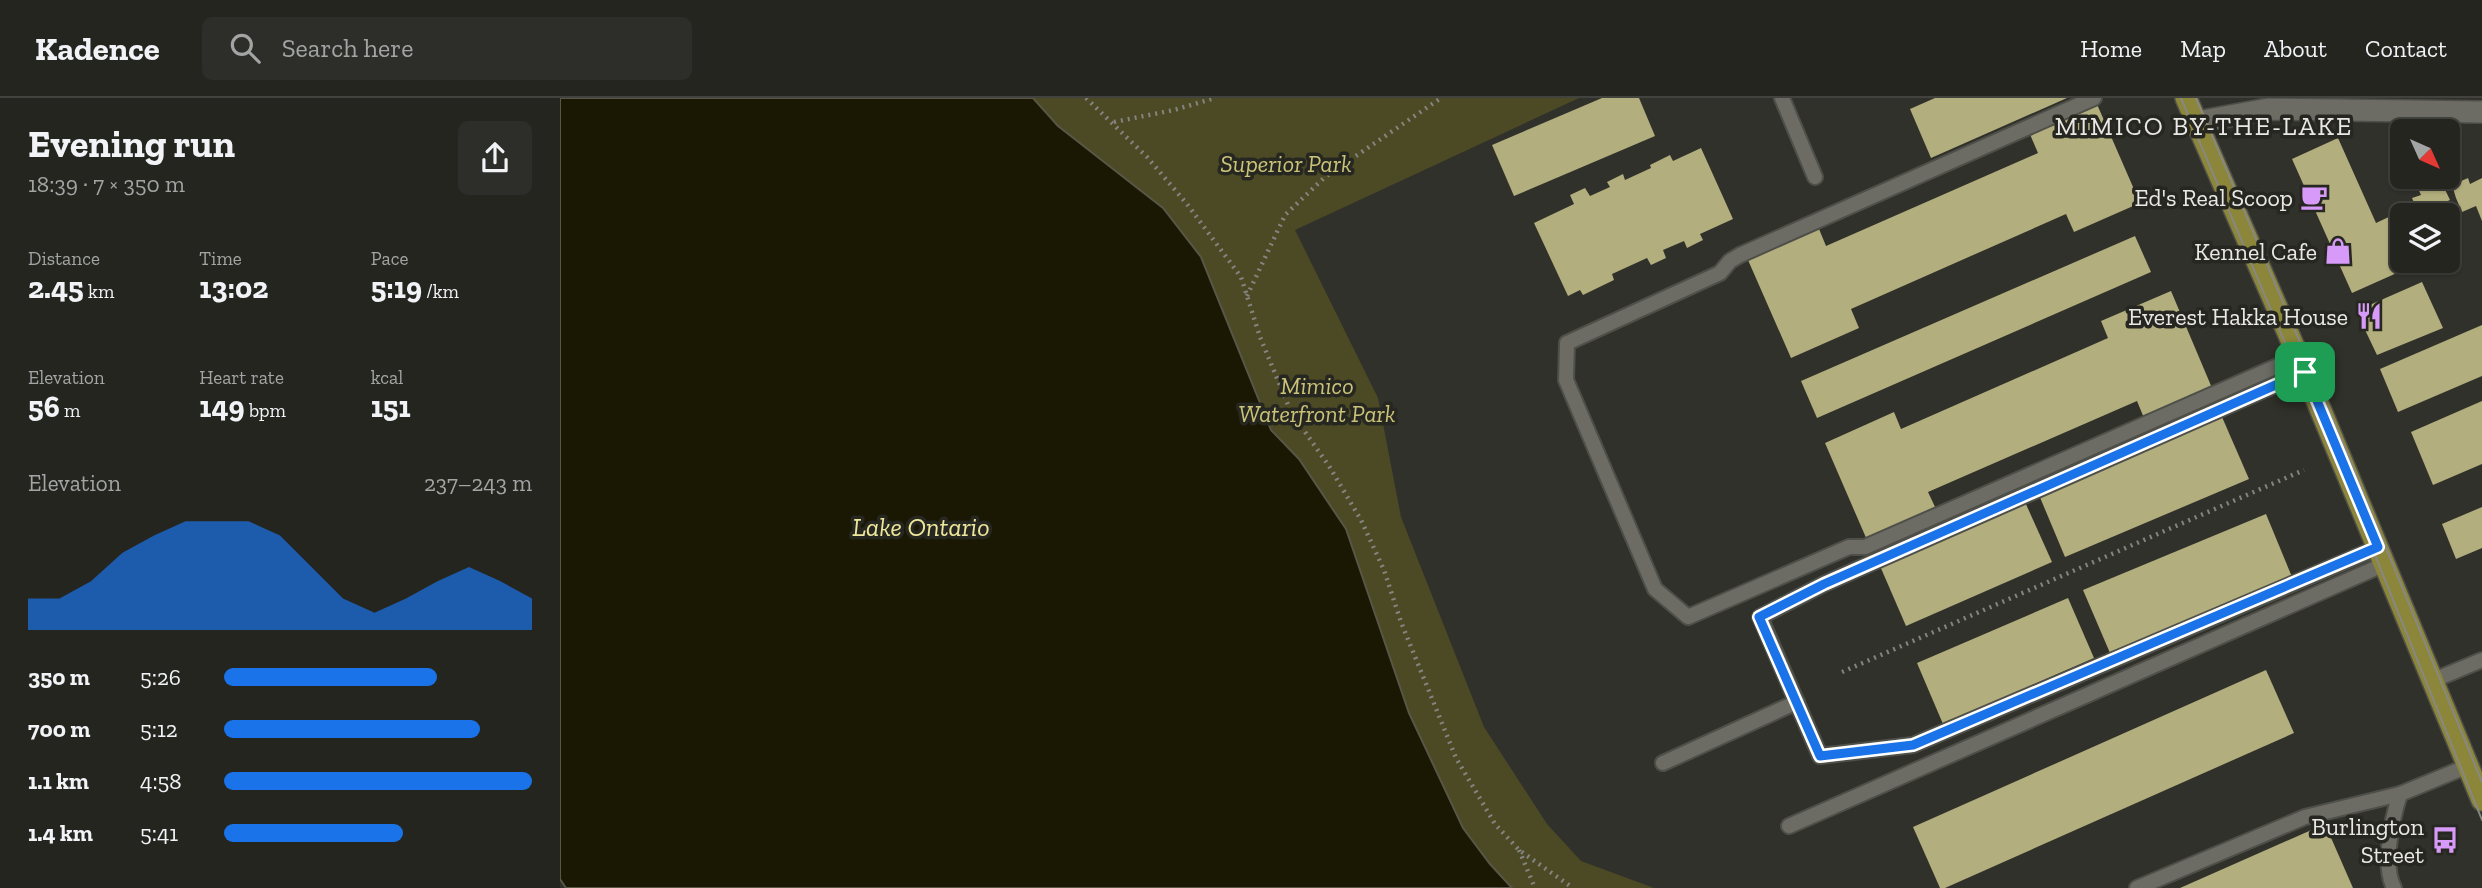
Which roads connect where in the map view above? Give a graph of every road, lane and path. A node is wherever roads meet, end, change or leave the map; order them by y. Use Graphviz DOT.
graph roads {
  1 [pos="1086,98"];
  2 [pos="1214,98"];
  3 [pos="1441,98"];
  4 [pos="1782,98"];
  5 [pos="2094,98"];
  6 [pos="2186,98"];
  7 [pos="2482,112"];
  8 [pos="1113,122"];
  9 [pos="2197,122"];
  10 [pos="1815,177"];
  11 [pos="1247,296"];
  12 [pos="2302,365"];
  13 [pos="2304,470"];
  14 [pos="2382,555"];
  15 [pos="2482,660"];
  16 [pos="1842,672"];
  17 [pos="2434,680"];
  18 [pos="1797,702"];
  19 [pos="1663,763"];
  20 [pos="2468,766"];
  21 [pos="2400,794"];
  22 [pos="2482,800"];
  23 [pos="1788,825"];
  24 [pos="1519,850"];
  25 [pos="1534,886"];
  26 [pos="1573,888"];
  27 [pos="2137,888"];
  28 [pos="2394,888"];
  1 -- 8 [label="path"];
  2 -- 8 [label="path"];
  3 -- 11 [label="path"];
  4 -- 10 [label="lane"];
  5 -- 12 [label="lane"];
  6 -- 9 [label="main road"];
  7 -- 9 [label="street"];
  8 -- 11 [label="path"];
  9 -- 12 [label="main road"];
  11 -- 24 [label="path"];
  12 -- 14 [label="main road"];
  12 -- 18 [label="lane"];
  13 -- 16 [label="path"];
  14 -- 17 [label="main road"];
  14 -- 18 [label="lane"];
  14 -- 23 [label="lane"];
  15 -- 17 [label="lane"];
  17 -- 20 [label="main road"];
  18 -- 19 [label="lane"];
  20 -- 21 [label="lane"];
  20 -- 22 [label="main road"];
  21 -- 27 [label="lane"];
  21 -- 28 [label="lane"];
  24 -- 25 [label="path"];
  24 -- 26 [label="path"];
}
